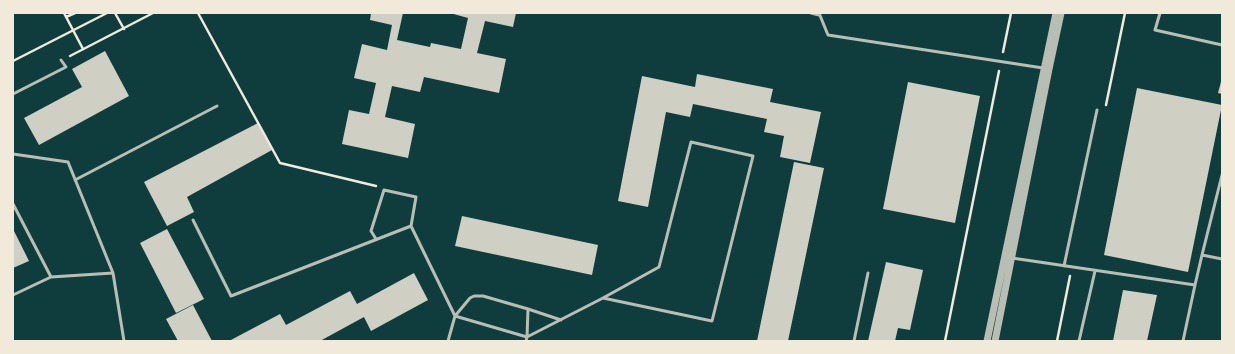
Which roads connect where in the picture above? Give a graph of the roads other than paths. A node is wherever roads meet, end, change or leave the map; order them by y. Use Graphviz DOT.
graph roads {
  1 [pos="811,13"];
  2 [pos="1056,13"];
  3 [pos="1061,13"];
  4 [pos="1160,13"];
  5 [pos="819,14"];
  6 [pos="1222,45"];
  7 [pos="61,60"];
  8 [pos="1043,68"];
  9 [pos="13,94"];
  10 [pos="217,106"];
  11 [pos="1097,110"];
  12 [pos="13,154"];
  13 [pos="1222,174"];
  14 [pos="75,180"];
  15 [pos="13,204"];
  16 [pos="193,220"];
  17 [pos="411,226"];
  18 [pos="376,239"];
  19 [pos="1202,255"];
  20 [pos="1008,258"];
  21 [pos="1222,259"];
  22 [pos="1064,266"];
  23 [pos="1095,271"];
  24 [pos="113,273"];
  25 [pos="868,273"];
  26 [pos="51,277"];
  27 [pos="1195,285"];
  28 [pos="13,295"];
  29 [pos="603,298"];
  30 [pos="528,309"];
  31 [pos="455,316"];
  32 [pos="561,320"];
  33 [pos="527,339"];
  34 [pos="124,341"];
  35 [pos="448,341"];
  36 [pos="854,341"];
  37 [pos="987,341"];
  38 [pos="995,341"];
  39 [pos="1079,341"];
  40 [pos="1183,341"];
  1 -- 5 [label="lane"];
  2 -- 8 [label="street"];
  3 -- 20 [label="street"];
  4 -- 6 [label="lane"];
  5 -- 8 [label="lane"];
  7 -- 9 [label="lane"];
  8 -- 20 [label="street"];
  10 -- 14 [label="lane"];
  11 -- 22 [label="lane"];
  12 -- 14 [label="lane"];
  13 -- 19 [label="lane"];
  14 -- 24 [label="lane"];
  15 -- 26 [label="lane"];
  16 -- 18 [label="lane"];
  17 -- 18 [label="lane"];
  17 -- 18 [label="lane"];
  17 -- 31 [label="lane"];
  19 -- 21 [label="lane"];
  19 -- 27 [label="lane"];
  20 -- 22 [label="lane"];
  20 -- 37 [label="street"];
  20 -- 38 [label="street"];
  22 -- 23 [label="lane"];
  23 -- 27 [label="lane"];
  23 -- 39 [label="lane"];
  24 -- 26 [label="lane"];
  24 -- 34 [label="lane"];
  25 -- 36 [label="lane"];
  26 -- 28 [label="lane"];
  27 -- 40 [label="lane"];
  29 -- 29 [label="lane"];
  29 -- 32 [label="lane"];
  30 -- 31 [label="lane"];
  30 -- 32 [label="lane"];
  30 -- 33 [label="lane"];
  31 -- 33 [label="lane"];
  31 -- 35 [label="lane"];
  32 -- 33 [label="lane"];
}
